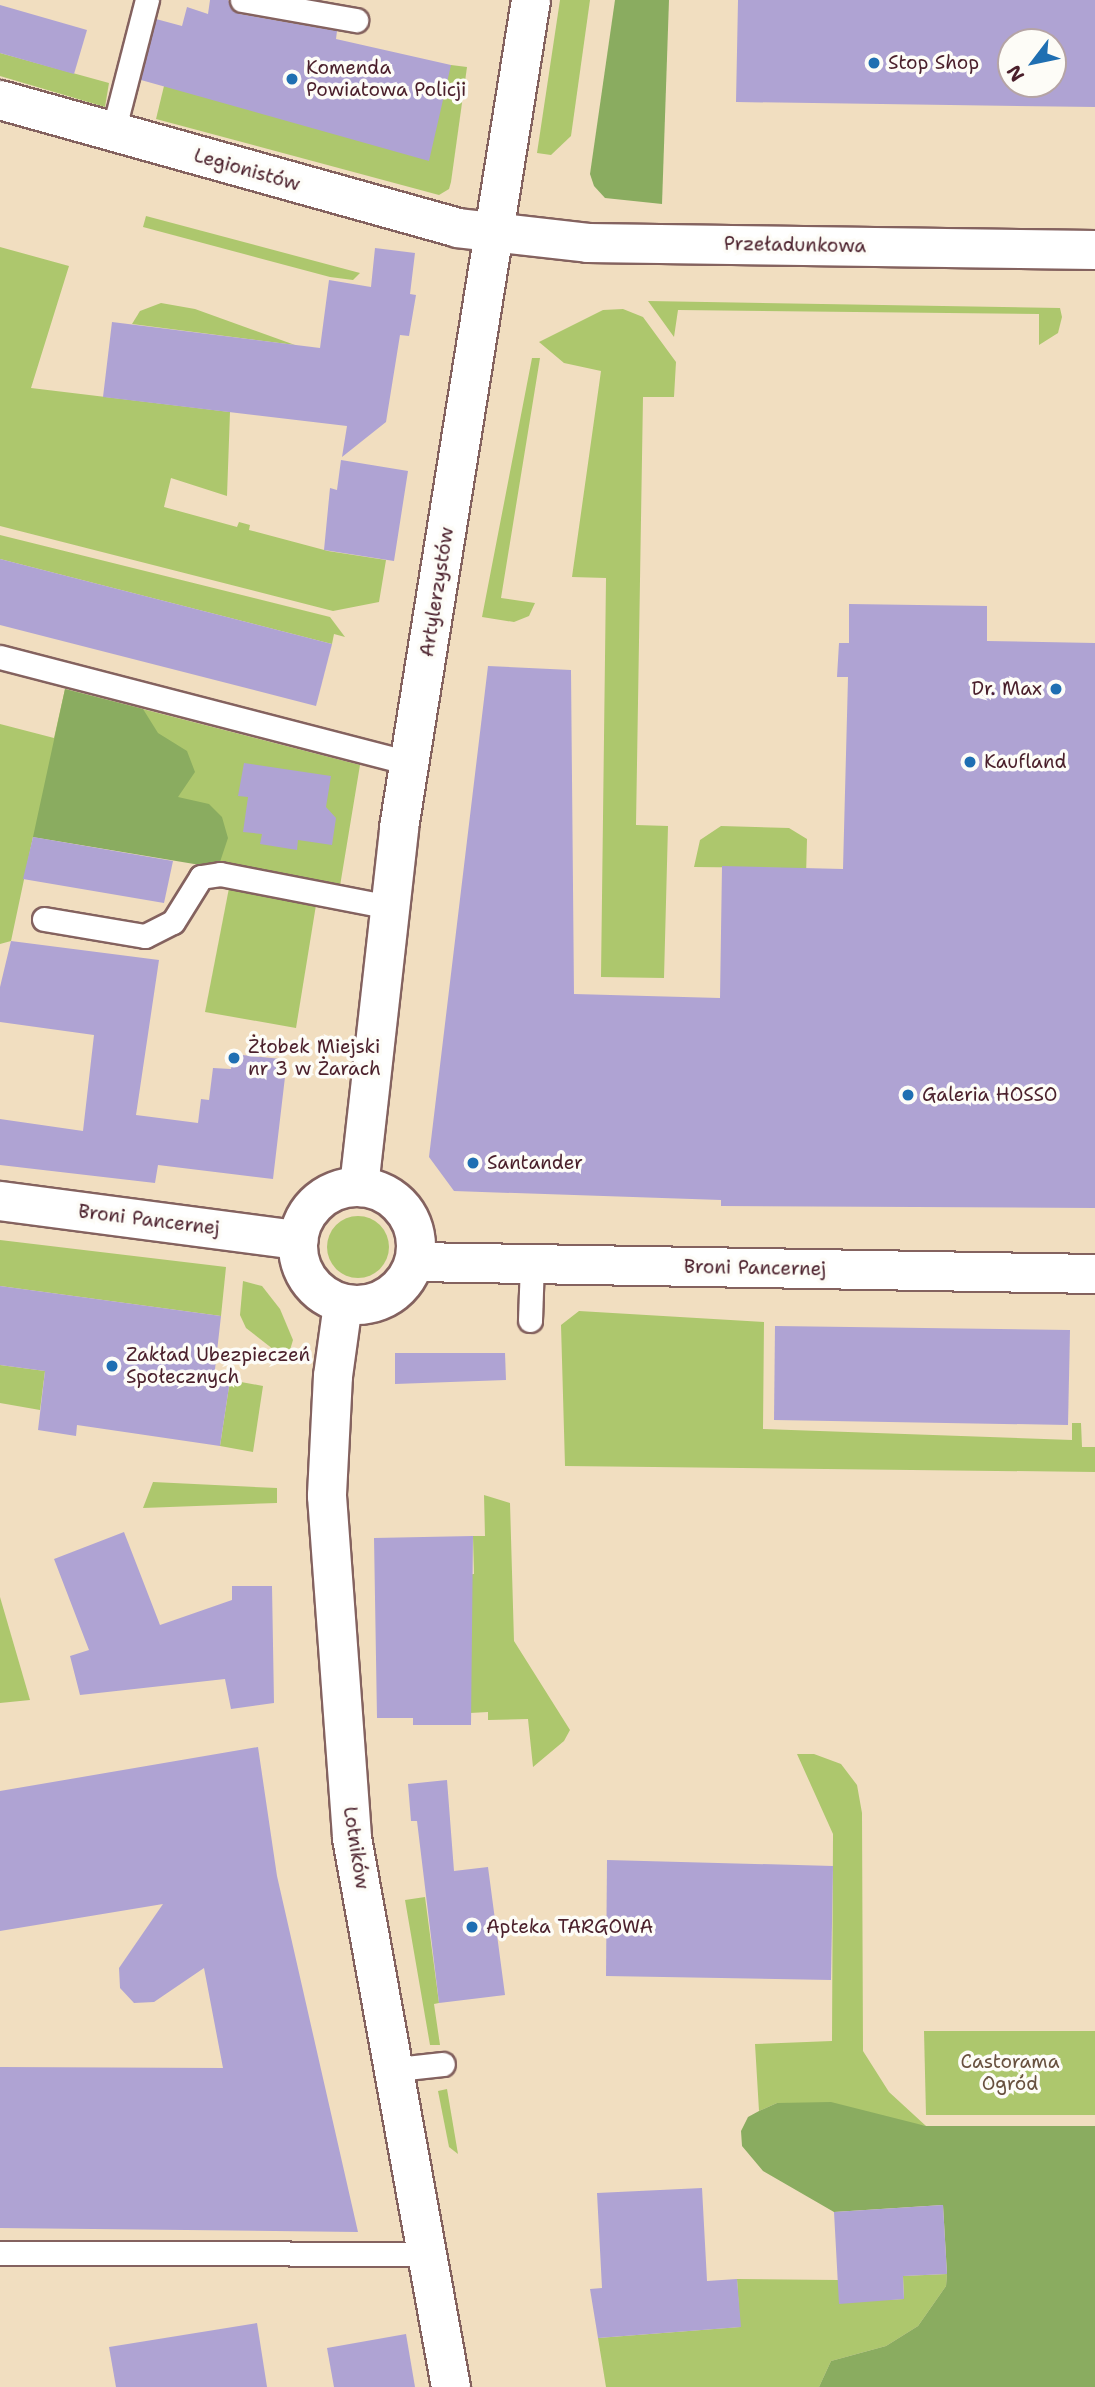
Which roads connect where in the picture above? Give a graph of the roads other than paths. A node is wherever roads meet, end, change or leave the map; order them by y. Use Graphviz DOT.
graph roads {
  1 [pos="147,0"];
  2 [pos="242,0"];
  3 [pos="531,0"];
  4 [pos="356,20"];
  5 [pos="0,100"];
  6 [pos="113,132"];
  7 [pos="496,232"];
  8 [pos="1095,250"];
  9 [pos="0,657"];
  10 [pos="411,763"];
  11 [pos="390,907"];
  12 [pos="44,919"];
  13 [pos="359,1187"];
  14 [pos="0,1201"];
  15 [pos="298,1240"];
  16 [pos="415,1262"];
  17 [pos="532,1264"];
  18 [pos="1095,1274"];
  19 [pos="342,1304"];
  20 [pos="530,1320"];
  21 [pos="443,2064"];
  22 [pos="397,2069"];
  23 [pos="0,2253"];
  24 [pos="429,2255"];
  25 [pos="451,2387"];
  1 -- 6 [label="lane"];
  2 -- 4 [label="lane"];
  3 -- 7 [label="street, Artylerzystów"];
  5 -- 6 [label="street, Legionistów"];
  6 -- 7 [label="street, Legionistów"];
  7 -- 8 [label="street, Przeładunkowa"];
  7 -- 10 [label="street, Artylerzystów"];
  9 -- 10 [label="lane"];
  10 -- 11 [label="street, Artylerzystów"];
  11 -- 12 [label="lane"];
  11 -- 13 [label="street, Artylerzystów"];
  13 -- 15 [label="street"];
  13 -- 16 [label="street"];
  14 -- 15 [label="street, Broni Pancernej"];
  15 -- 19 [label="street"];
  16 -- 17 [label="street, Broni Pancernej"];
  16 -- 19 [label="street"];
  17 -- 18 [label="street, Broni Pancernej"];
  17 -- 20 [label="lane"];
  19 -- 22 [label="street, Lotników"];
  21 -- 22 [label="lane"];
  22 -- 24 [label="street, Lotników"];
  23 -- 24 [label="lane"];
  24 -- 25 [label="street, Lotników"];
}
